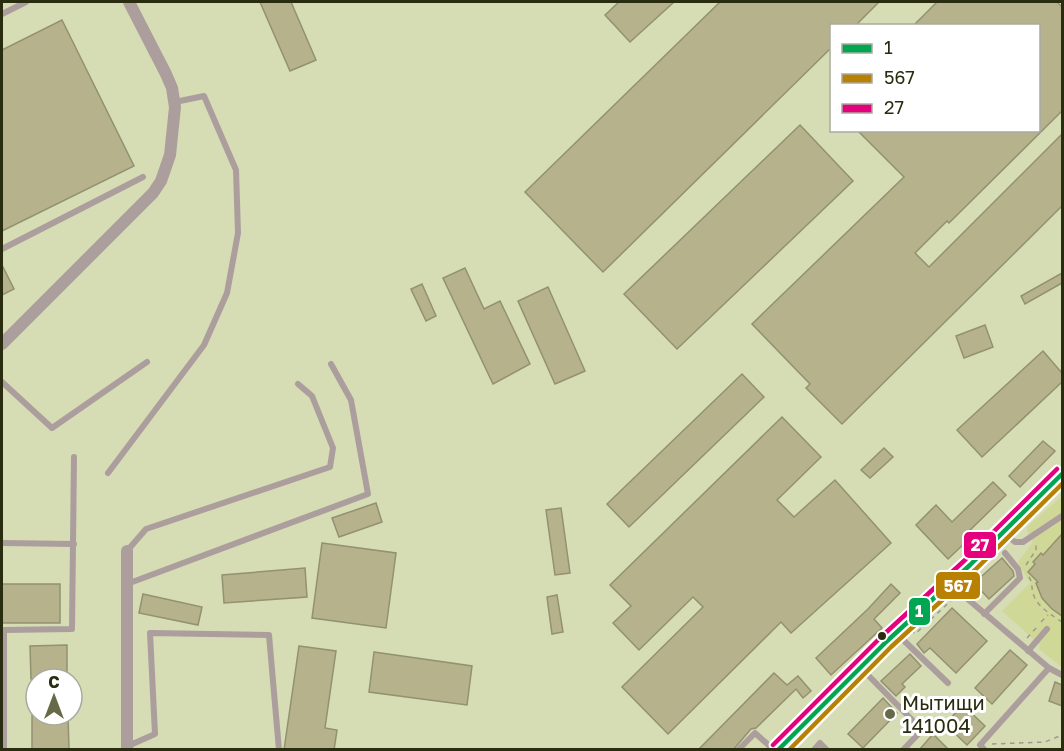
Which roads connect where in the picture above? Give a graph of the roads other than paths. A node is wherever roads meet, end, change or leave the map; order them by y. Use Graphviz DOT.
graph roads {
  1 [pos="26,2"];
  2 [pos="129,2"];
  3 [pos="2,14"];
  4 [pos="175,102"];
  5 [pos="143,177"];
  6 [pos="2,249"];
  7 [pos="2,344"];
  8 [pos="147,362"];
  9 [pos="332,364"];
  10 [pos="2,382"];
  11 [pos="298,384"];
  12 [pos="74,457"];
  13 [pos="108,473"];
  14 [pos="1062,474"];
  15 [pos="1062,516"];
  16 [pos="1004,533"];
  17 [pos="2,543"];
  18 [pos="74,544"];
  19 [pos="127,551"];
  20 [pos="1005,553"];
  21 [pos="127,584"];
  22 [pos="950,584"];
  23 [pos="984,614"];
  24 [pos="1047,629"];
  25 [pos="896,633"];
  26 [pos="1029,651"];
  27 [pos="861,667"];
  28 [pos="1049,668"];
  29 [pos="1062,675"];
  30 [pos="948,682"];
  31 [pos="127,748"];
  32 [pos="980,748"];
  33 [pos="4,750"];
  34 [pos="279,750"];
  35 [pos="738,750"];
  36 [pos="776,750"];
  37 [pos="814,750"];
  38 [pos="827,750"];
  39 [pos="903,750"];
  1 -- 3 [label="lane"];
  2 -- 4 [label="street"];
  4 -- 7 [label="street"];
  4 -- 13 [label="lane"];
  5 -- 6 [label="lane"];
  8 -- 10 [label="lane"];
  9 -- 21 [label="lane"];
  11 -- 19 [label="lane"];
  12 -- 18 [label="lane"];
  14 -- 16 [label="street"];
  15 -- 16 [label="lane"];
  16 -- 22 [label="street"];
  17 -- 18 [label="lane"];
  18 -- 33 [label="lane"];
  19 -- 21 [label="street"];
  20 -- 23 [label="lane"];
  21 -- 31 [label="street"];
  22 -- 23 [label="lane"];
  22 -- 25 [label="street"];
  23 -- 26 [label="lane"];
  24 -- 26 [label="lane"];
  25 -- 27 [label="street"];
  25 -- 30 [label="lane"];
  26 -- 28 [label="lane"];
  27 -- 36 [label="street"];
  27 -- 39 [label="lane"];
  28 -- 29 [label="lane"];
  28 -- 32 [label="lane"];
  31 -- 34 [label="lane"];
  35 -- 36 [label="lane"];
  37 -- 38 [label="lane"];
}
